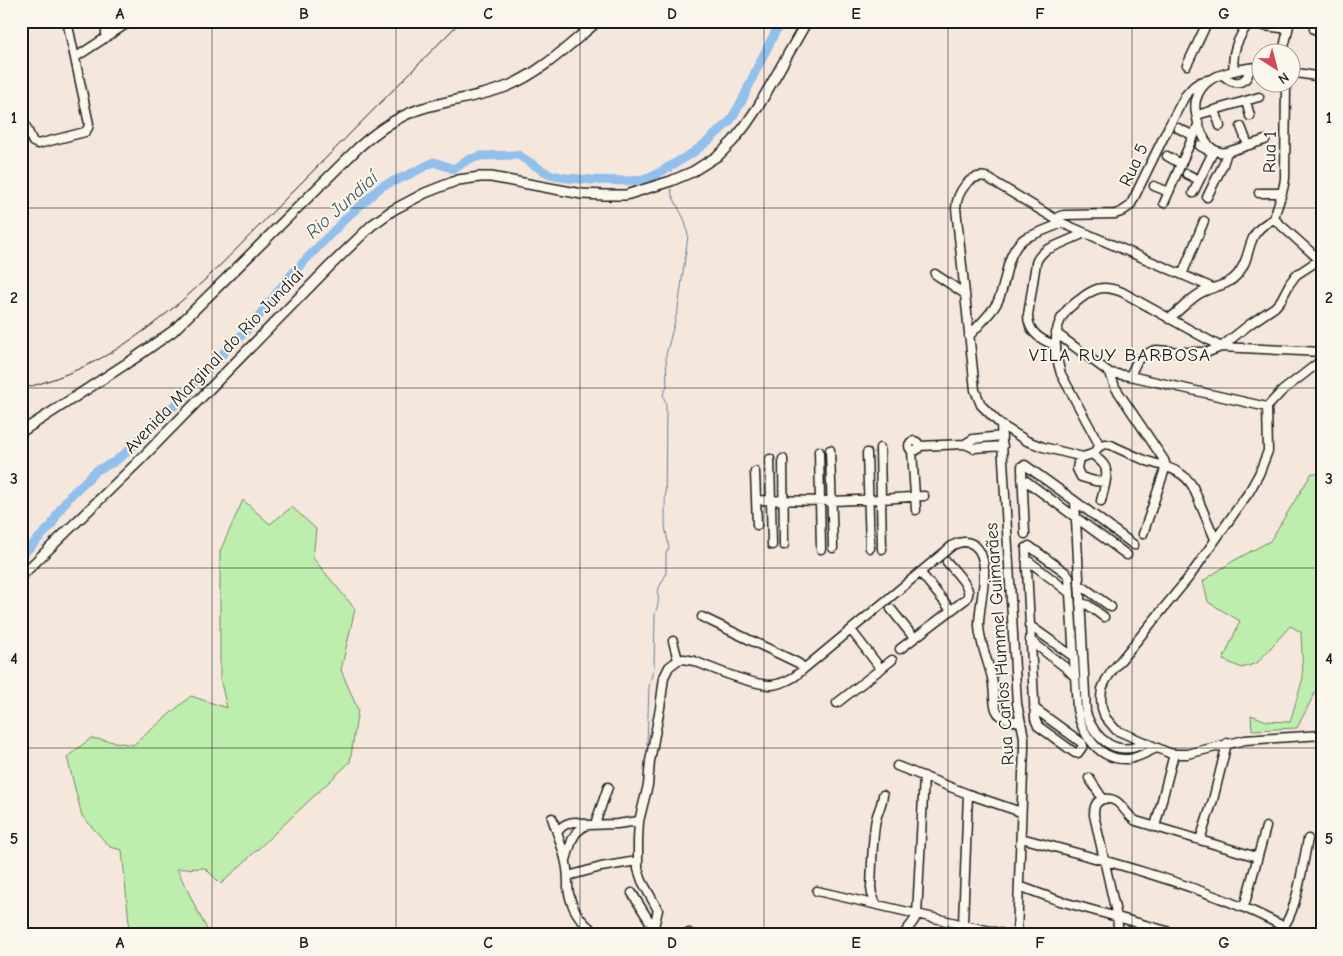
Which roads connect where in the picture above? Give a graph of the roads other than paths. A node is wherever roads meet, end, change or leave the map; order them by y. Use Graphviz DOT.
graph roads {
  1 [pos="67,21"];
  2 [pos="108,21"];
  3 [pos="131,21"];
  4 [pos="598,21"];
  5 [pos="807,21"];
  6 [pos="1208,21"];
  7 [pos="1290,21"];
  8 [pos="1248,22"];
  9 [pos="1281,28"];
  10 [pos="105,38"];
  11 [pos="1285,42"];
  12 [pos="76,58"];
  13 [pos="1187,65"];
  14 [pos="1250,68"];
  15 [pos="1234,71"];
  16 [pos="1300,74"];
  17 [pos="1223,75"];
  18 [pos="1322,77"];
  19 [pos="1211,79"];
  20 [pos="1286,92"];
  21 [pos="1259,97"];
  22 [pos="1246,101"];
  23 [pos="1215,110"];
  24 [pos="1197,115"];
  25 [pos="21,116"];
  26 [pos="1250,116"];
  27 [pos="1198,125"];
  28 [pos="1220,126"];
  29 [pos="1241,127"];
  30 [pos="1178,128"];
  31 [pos="1194,136"];
  32 [pos="1264,140"];
  33 [pos="1248,145"];
  34 [pos="1200,146"];
  35 [pos="1213,151"];
  36 [pos="1227,152"];
  37 [pos="1167,156"];
  38 [pos="1213,162"];
  39 [pos="1181,164"];
  40 [pos="1223,167"];
  41 [pos="1187,174"];
  42 [pos="1199,180"];
  43 [pos="1154,186"];
  44 [pos="1169,192"];
  45 [pos="1193,193"];
  46 [pos="1259,193"];
  47 [pos="1282,193"];
  48 [pos="1207,197"];
  49 [pos="1164,203"];
  50 [pos="1274,219"];
  51 [pos="1060,221"];
  52 [pos="1204,221"];
  53 [pos="1085,233"];
  54 [pos="1321,261"];
  55 [pos="934,274"];
  56 [pos="1182,275"];
  57 [pos="1193,279"];
  58 [pos="1213,288"];
  59 [pos="1200,293"];
  60 [pos="965,294"];
  61 [pos="1169,318"];
  62 [pos="967,320"];
  63 [pos="978,326"];
  64 [pos="1056,333"];
  65 [pos="969,336"];
  66 [pos="1055,345"];
  67 [pos="1221,347"];
  68 [pos="1322,352"];
  69 [pos="1322,360"];
  70 [pos="1110,374"];
  71 [pos="1130,376"];
  72 [pos="1267,407"];
  73 [pos="1002,425"];
  74 [pos="21,432"];
  75 [pos="1019,437"];
  76 [pos="1003,441"];
  77 [pos="1100,446"];
  78 [pos="880,448"];
  79 [pos="830,450"];
  80 [pos="819,451"];
  81 [pos="867,453"];
  82 [pos="1092,454"];
  83 [pos="1078,457"];
  84 [pos="783,458"];
  85 [pos="770,459"];
  86 [pos="1166,466"];
  87 [pos="755,472"];
  88 [pos="1022,478"];
  89 [pos="1104,482"];
  90 [pos="924,496"];
  91 [pos="915,497"];
  92 [pos="882,499"];
  93 [pos="756,500"];
  94 [pos="784,500"];
  95 [pos="820,500"];
  96 [pos="869,500"];
  97 [pos="771,501"];
  98 [pos="832,501"];
  99 [pos="1074,501"];
  100 [pos="1101,501"];
  101 [pos="916,510"];
  102 [pos="1075,517"];
  103 [pos="757,524"];
  104 [pos="1025,534"];
  105 [pos="1144,534"];
  106 [pos="1215,539"];
  107 [pos="772,545"];
  108 [pos="784,545"];
  109 [pos="1134,545"];
  110 [pos="833,548"];
  111 [pos="870,548"];
  112 [pos="821,549"];
  113 [pos="882,549"];
  114 [pos="1127,556"];
  115 [pos="1026,559"];
  116 [pos="947,562"];
  117 [pos="920,572"];
  118 [pos="21,576"];
  119 [pos="1079,584"];
  120 [pos="1070,593"];
  121 [pos="1080,603"];
  122 [pos="1111,607"];
  123 [pos="891,609"];
  124 [pos="950,610"];
  125 [pos="702,617"];
  126 [pos="1104,617"];
  127 [pos="1029,625"];
  128 [pos="851,630"];
  129 [pos="914,638"];
  130 [pos="1030,640"];
  131 [pos="673,641"];
  132 [pos="900,649"];
  133 [pos="1074,657"];
  134 [pos="678,660"];
  135 [pos="892,660"];
  136 [pos="804,668"];
  137 [pos="881,669"];
  138 [pos="1075,677"];
  139 [pos="837,704"];
  140 [pos="1034,708"];
  141 [pos="1020,722"];
  142 [pos="1322,735"];
  143 [pos="1145,743"];
  144 [pos="1227,744"];
  145 [pos="1157,748"];
  146 [pos="1174,754"];
  147 [pos="897,766"];
  148 [pos="924,776"];
  149 [pos="1089,778"];
  150 [pos="608,787"];
  151 [pos="968,794"];
  152 [pos="883,795"];
  153 [pos="1103,799"];
  154 [pos="1021,812"];
  155 [pos="552,818"];
  156 [pos="639,821"];
  157 [pos="591,824"];
  158 [pos="1155,827"];
  159 [pos="1266,827"];
  160 [pos="557,833"];
  161 [pos="1021,838"];
  162 [pos="1308,838"];
  163 [pos="1200,840"];
  164 [pos="1257,857"];
  165 [pos="637,861"];
  166 [pos="1105,861"];
  167 [pos="566,862"];
  168 [pos="568,876"];
  169 [pos="1019,886"];
  170 [pos="816,891"];
  171 [pos="632,893"];
  172 [pos="876,904"];
  173 [pos="1244,907"];
  174 [pos="917,915"];
  175 [pos="1117,917"];
  176 [pos="963,924"];
  177 [pos="1283,926"];
  178 [pos="652,931"];
  179 [pos="599,935"];
  180 [pos="903,935"];
  181 [pos="1008,935"];
  182 [pos="1017,935"];
  183 [pos="1119,935"];
  184 [pos="1181,935"];
  185 [pos="1275,935"];
  1 -- 12 [label="street"];
  2 -- 10 [label="street"];
  3 -- 10 [label="street"];
  4 -- 74 [label="main road"];
  5 -- 118 [label="main road, Avenida Marginal do Rio Jundiaí"];
  6 -- 13 [label="street"];
  7 -- 11 [label="street"];
  8 -- 9 [label="street"];
  8 -- 15 [label="street"];
  10 -- 12 [label="street"];
  12 -- 25 [label="street"];
  14 -- 15 [label="street"];
  14 -- 17 [label="street"];
  15 -- 17 [label="street"];
  16 -- 18 [label="street"];
  17 -- 19 [label="street"];
  19 -- 24 [label="street"];
  19 -- 51 [label="street, Rua 5"];
  20 -- 47 [label="street, Rua 1"];
  21 -- 22 [label="street"];
  22 -- 23 [label="street"];
  22 -- 26 [label="street"];
  23 -- 24 [label="street"];
  23 -- 28 [label="street"];
  24 -- 27 [label="street"];
  27 -- 31 [label="street"];
  27 -- 35 [label="street"];
  29 -- 33 [label="street"];
  30 -- 31 [label="street"];
  31 -- 39 [label="street"];
  32 -- 33 [label="street"];
  33 -- 36 [label="street"];
  34 -- 35 [label="street"];
  35 -- 36 [label="street"];
  35 -- 42 [label="street"];
  36 -- 40 [label="street"];
  37 -- 39 [label="street"];
  38 -- 40 [label="street"];
  39 -- 44 [label="street"];
  40 -- 48 [label="street"];
  41 -- 42 [label="street"];
  42 -- 45 [label="street"];
  43 -- 44 [label="street"];
  44 -- 49 [label="street"];
  46 -- 47 [label="street"];
  47 -- 50 [label="street, Rua 1"];
  50 -- 54 [label="street"];
  50 -- 58 [label="street"];
  51 -- 53 [label="street"];
  51 -- 60 [label="street"];
  51 -- 63 [label="street"];
  52 -- 56 [label="street"];
  53 -- 56 [label="street"];
  53 -- 66 [label="street"];
  54 -- 67 [label="street"];
  55 -- 60 [label="street"];
  56 -- 57 [label="street"];
  57 -- 58 [label="street"];
  57 -- 59 [label="street"];
  58 -- 59 [label="street"];
  59 -- 61 [label="street"];
  60 -- 62 [label="street"];
  61 -- 64 [label="street"];
  61 -- 67 [label="street"];
  62 -- 63 [label="street"];
  62 -- 65 [label="street"];
  63 -- 65 [label="street"];
  64 -- 66 [label="street"];
  64 -- 70 [label="street"];
  65 -- 73 [label="street"];
  66 -- 77 [label="street"];
  67 -- 68 [label="street"];
  67 -- 71 [label="street"];
  69 -- 72 [label="street"];
  70 -- 71 [label="street"];
  70 -- 86 [label="street"];
  71 -- 72 [label="street"];
  72 -- 106 [label="street"];
  73 -- 75 [label="street"];
  73 -- 76 [label="street, Rua Carlos Hummel Guimarães"];
  75 -- 76 [label="street"];
  75 -- 83 [label="street"];
  76 -- 91 [label="street"];
  76 -- 141 [label="street, Rua Carlos Hummel Guimarães"];
  77 -- 82 [label="street"];
  77 -- 86 [label="street"];
  78 -- 92 [label="street"];
  79 -- 98 [label="street"];
  80 -- 95 [label="street"];
  81 -- 96 [label="street"];
  82 -- 83 [label="street"];
  82 -- 89 [label="street"];
  83 -- 89 [label="street"];
  84 -- 94 [label="street"];
  85 -- 97 [label="street"];
  86 -- 105 [label="street"];
  86 -- 106 [label="street"];
  87 -- 93 [label="street"];
  88 -- 99 [label="street"];
  88 -- 102 [label="street"];
  88 -- 104 [label="street"];
  89 -- 100 [label="street"];
  90 -- 91 [label="street"];
  91 -- 92 [label="street"];
  91 -- 101 [label="street"];
  92 -- 96 [label="street"];
  92 -- 113 [label="street"];
  93 -- 97 [label="street"];
  93 -- 103 [label="street"];
  94 -- 95 [label="street"];
  94 -- 97 [label="street"];
  94 -- 108 [label="street"];
  95 -- 98 [label="street"];
  95 -- 112 [label="street"];
  96 -- 98 [label="street"];
  96 -- 111 [label="street"];
  97 -- 107 [label="street"];
  98 -- 110 [label="street"];
  99 -- 102 [label="street"];
  99 -- 109 [label="street"];
  102 -- 114 [label="street"];
  102 -- 119 [label="street"];
  106 -- 143 [label="street"];
  115 -- 120 [label="street"];
  115 -- 120 [label="street"];
  115 -- 127 [label="street"];
  116 -- 124 [label="street"];
  117 -- 124 [label="street"];
  117 -- 128 [label="street"];
  117 -- 141 [label="street"];
  119 -- 121 [label="street"];
  119 -- 122 [label="street"];
  120 -- 133 [label="street"];
  121 -- 126 [label="street"];
  121 -- 143 [label="street"];
  123 -- 129 [label="street"];
  124 -- 129 [label="street"];
  125 -- 136 [label="street"];
  127 -- 130 [label="street"];
  127 -- 133 [label="street"];
  128 -- 136 [label="street"];
  128 -- 137 [label="street"];
  129 -- 132 [label="street"];
  130 -- 138 [label="street"];
  130 -- 140 [label="street"];
  131 -- 134 [label="street"];
  133 -- 138 [label="street"];
  134 -- 136 [label="street"];
  134 -- 156 [label="street"];
  135 -- 137 [label="street"];
  137 -- 139 [label="street"];
  138 -- 145 [label="street"];
  140 -- 140 [label="street"];
  141 -- 154 [label="street, Rua Carlos Hummel Guimarães"];
  142 -- 144 [label="street"];
  143 -- 145 [label="street"];
  144 -- 146 [label="street"];
  144 -- 163 [label="street"];
  145 -- 146 [label="street"];
  146 -- 158 [label="street"];
  147 -- 148 [label="street"];
  148 -- 151 [label="street"];
  148 -- 174 [label="street"];
  149 -- 153 [label="street"];
  150 -- 157 [label="street"];
  151 -- 154 [label="street"];
  151 -- 176 [label="street"];
  152 -- 172 [label="street"];
  153 -- 158 [label="street"];
  153 -- 166 [label="street"];
  154 -- 161 [label="street, Rua Carlos Hummel Guimarães"];
  155 -- 160 [label="street"];
  156 -- 157 [label="street"];
  156 -- 165 [label="street"];
  157 -- 160 [label="street"];
  157 -- 167 [label="street"];
  158 -- 163 [label="street"];
  159 -- 164 [label="street"];
  160 -- 167 [label="street"];
  161 -- 166 [label="street"];
  161 -- 169 [label="street, Rua Carlos Hummel Guimarães"];
  162 -- 177 [label="street"];
  163 -- 164 [label="street"];
  164 -- 173 [label="street"];
  165 -- 168 [label="street"];
  165 -- 178 [label="street"];
  166 -- 173 [label="street"];
  166 -- 175 [label="street"];
  167 -- 168 [label="street"];
  168 -- 179 [label="street"];
  169 -- 175 [label="street"];
  169 -- 182 [label="street, Rua Carlos Hummel Guimarães"];
  170 -- 172 [label="street"];
  171 -- 178 [label="street"];
  172 -- 174 [label="street"];
  173 -- 177 [label="street"];
  174 -- 176 [label="street"];
  174 -- 180 [label="street"];
  175 -- 183 [label="street"];
  175 -- 184 [label="street"];
  176 -- 181 [label="street"];
  177 -- 185 [label="street"];
}
